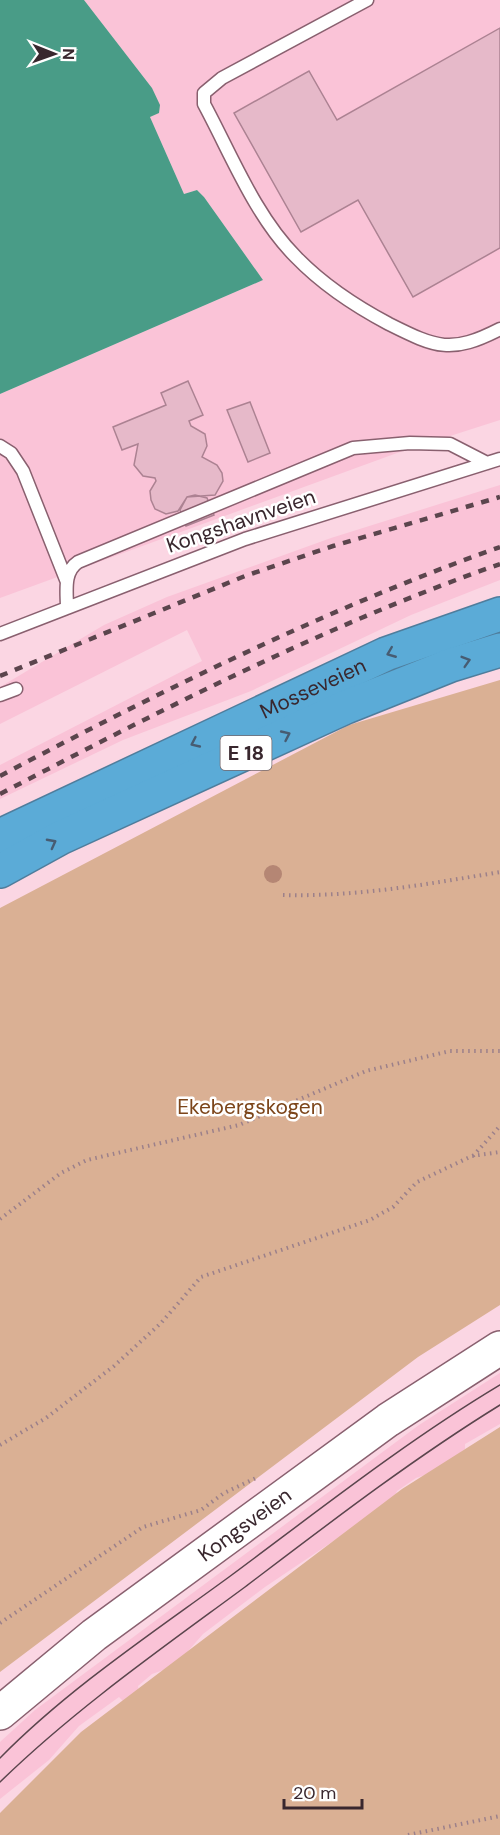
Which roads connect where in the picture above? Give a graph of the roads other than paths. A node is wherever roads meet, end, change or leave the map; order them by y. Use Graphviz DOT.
graph roads {
  1 [pos="367,0"];
  2 [pos="500,329"];
  3 [pos="0,446"];
  4 [pos="500,459"];
  5 [pos="487,463"];
  6 [pos="66,582"];
  7 [pos="67,608"];
  8 [pos="495,614"];
  9 [pos="0,634"];
  10 [pos="499,651"];
  11 [pos="16,689"];
  12 [pos="0,695"];
  13 [pos="0,836"];
  14 [pos="0,871"];
  15 [pos="500,1348"];
  16 [pos="0,1713"];
  1 -- 2 [label="lane"];
  3 -- 6 [label="lane"];
  4 -- 5 [label="lane, Kongshavnveien"];
  5 -- 6 [label="lane"];
  5 -- 7 [label="lane, Kongshavnveien"];
  6 -- 7 [label="lane"];
  7 -- 9 [label="lane, Kongshavnveien"];
  8 -- 13 [label="highway, Mosseveien / E 18, one-way"];
  14 -- 10 [label="highway, Mosseveien / E 18, one-way"];
  11 -- 12 [label="lane"];
  15 -- 16 [label="main road, Kongsveien"];
}
